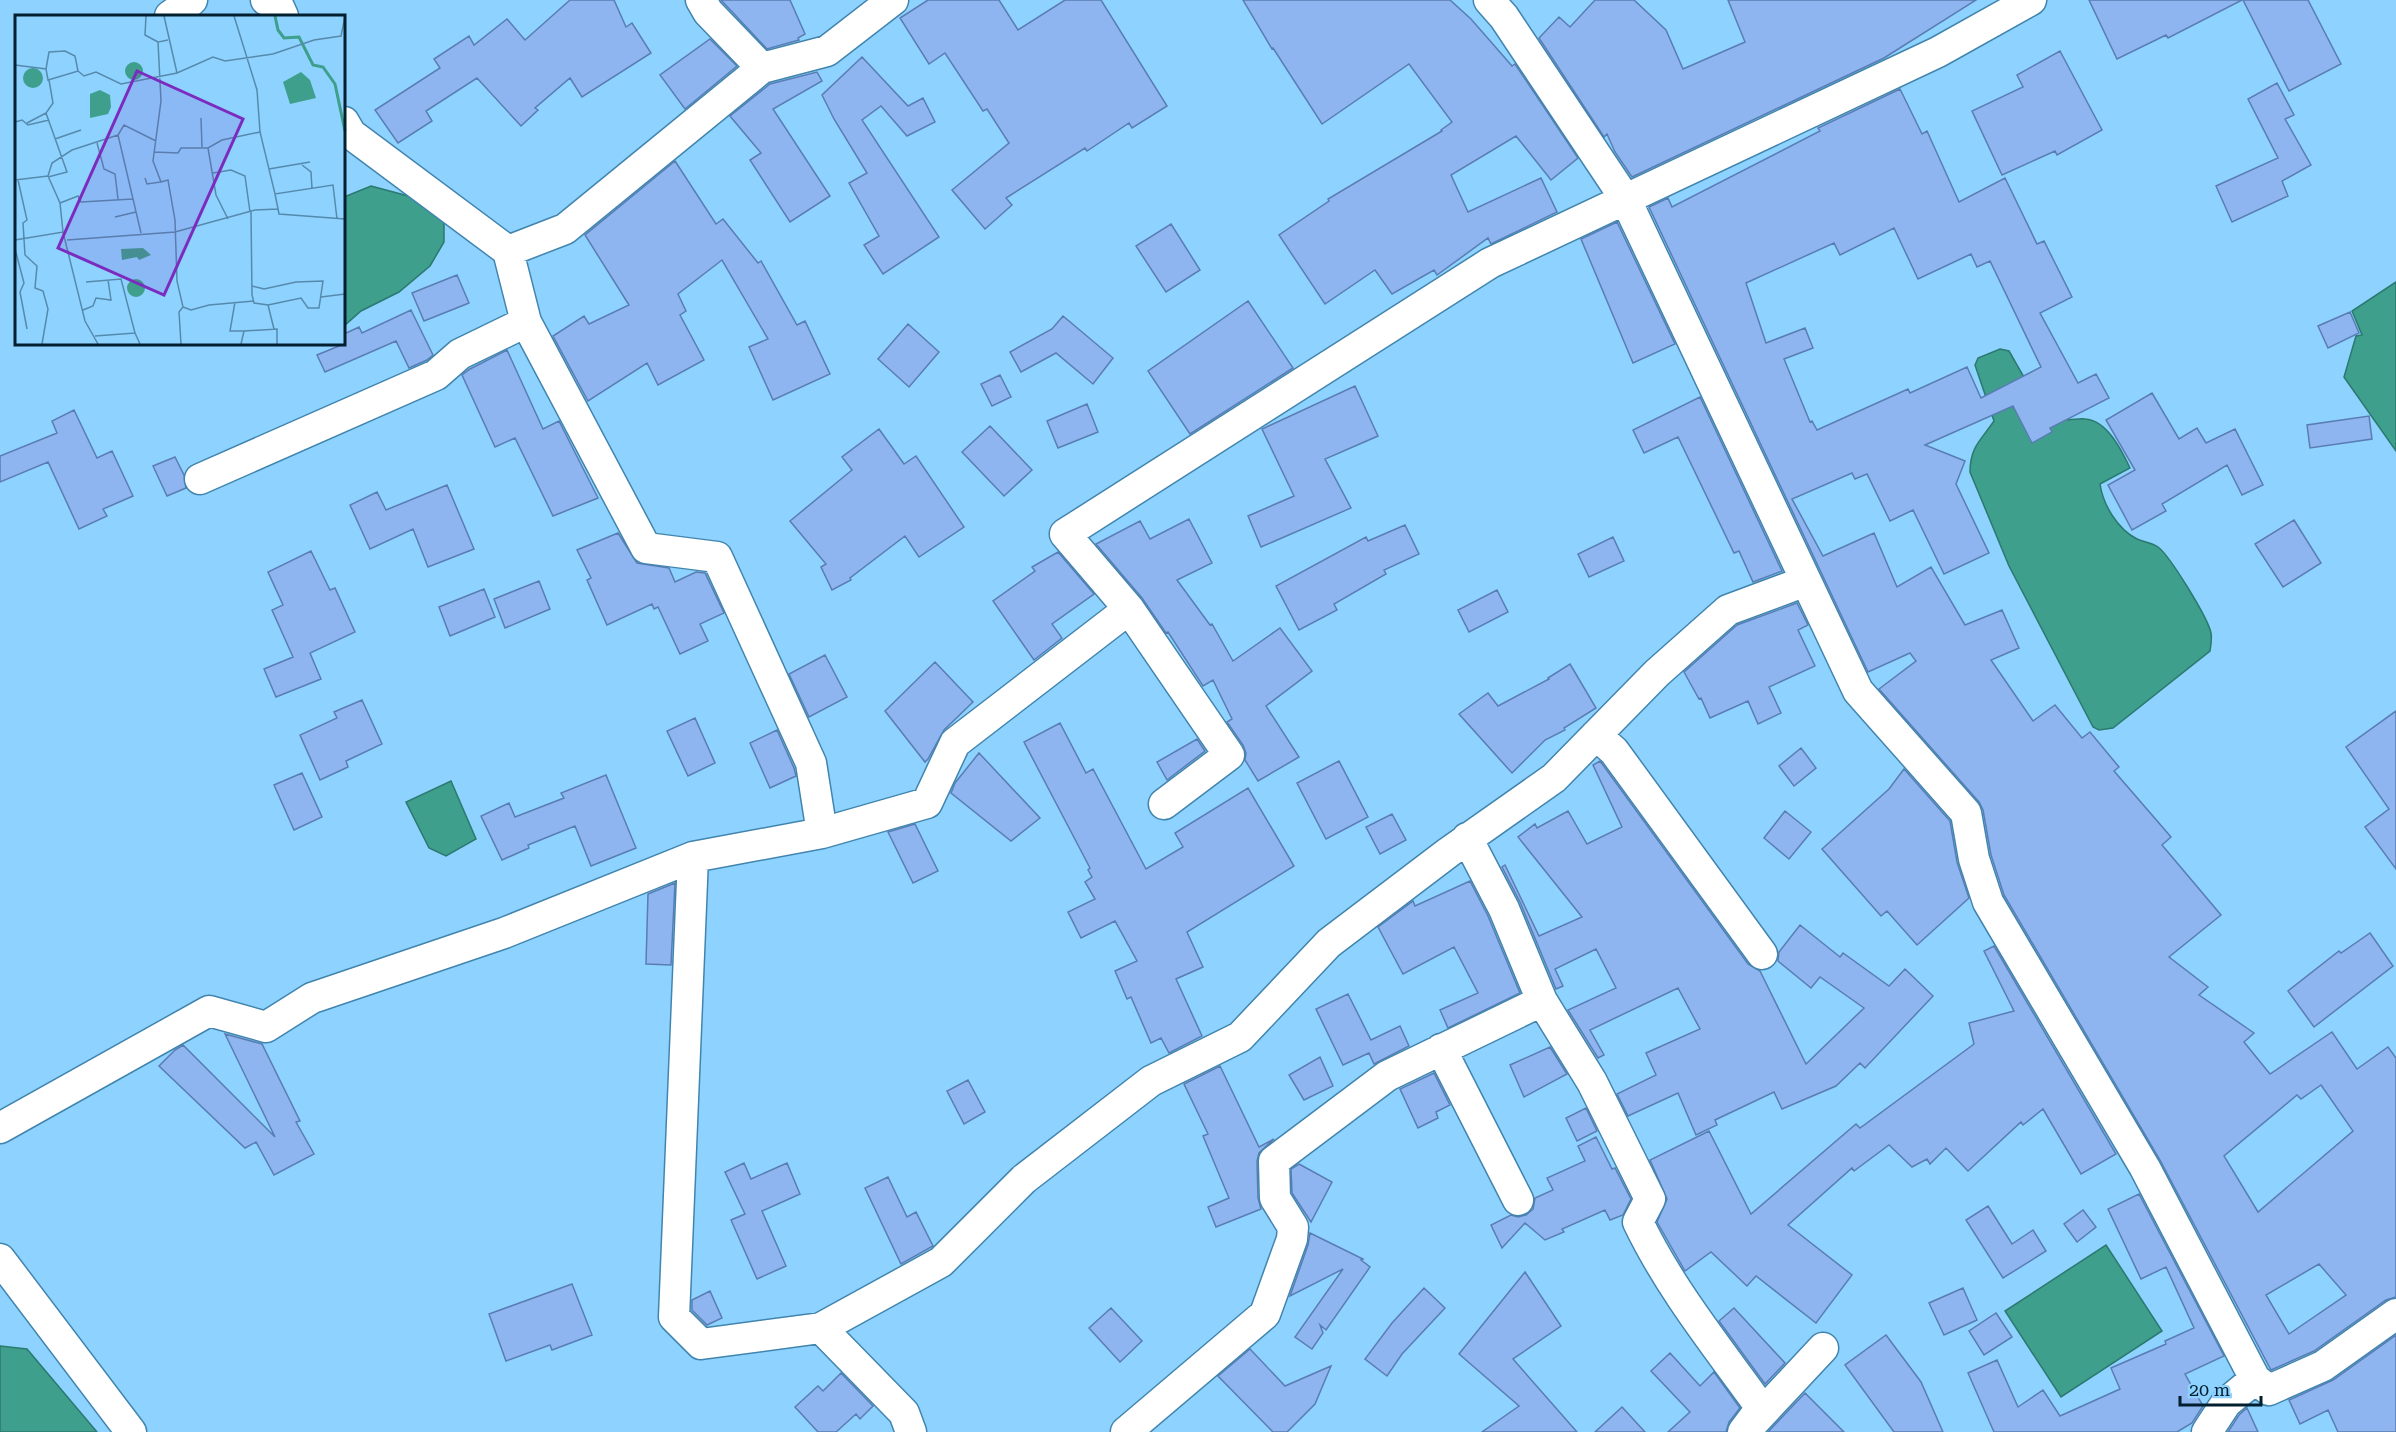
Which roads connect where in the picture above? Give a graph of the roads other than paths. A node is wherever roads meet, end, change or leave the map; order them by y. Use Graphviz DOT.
graph roads {
  1 [pos="192,0"];
  2 [pos="266,0"];
  3 [pos="701,0"];
  4 [pos="893,0"];
  5 [pos="1489,0"];
  6 [pos="2031,0"];
  7 [pos="171,15"];
  8 [pos="283,15"];
  9 [pos="762,68"];
  10 [pos="345,124"];
  11 [pos="1626,200"];
  12 [pos="508,251"];
  13 [pos="526,322"];
  14 [pos="200,479"];
  15 [pos="1806,581"];
  16 [pos="1129,609"];
  17 [pos="1596,735"];
  18 [pos="1164,804"];
  19 [pos="822,833"];
  20 [pos="1467,838"];
  21 [pos="693,857"];
  22 [pos="1762,954"];
  23 [pos="1542,1001"];
  24 [pos="1441,1049"];
  25 [pos="0,1128"];
  26 [pos="1518,1200"];
  27 [pos="0,1259"];
  28 [pos="2396,1314"];
  29 [pos="820,1328"];
  30 [pos="1823,1348"];
  31 [pos="2255,1379"];
  32 [pos="131,1432"];
  33 [pos="911,1432"];
  34 [pos="1126,1432"];
  35 [pos="1744,1432"];
  36 [pos="2207,1432"];
  1 -- 7 [label="street"];
  2 -- 8 [label="street"];
  3 -- 9 [label="street"];
  4 -- 9 [label="street"];
  5 -- 11 [label="street"];
  6 -- 11 [label="street"];
  9 -- 12 [label="street"];
  10 -- 12 [label="street"];
  11 -- 15 [label="street"];
  11 -- 16 [label="street"];
  12 -- 13 [label="street"];
  13 -- 14 [label="street"];
  13 -- 19 [label="street"];
  15 -- 17 [label="street"];
  15 -- 31 [label="street"];
  16 -- 18 [label="street"];
  16 -- 19 [label="street"];
  17 -- 20 [label="street"];
  17 -- 22 [label="street"];
  19 -- 21 [label="street"];
  20 -- 23 [label="street"];
  20 -- 29 [label="street"];
  21 -- 25 [label="street"];
  21 -- 29 [label="street"];
  23 -- 24 [label="street"];
  23 -- 35 [label="street"];
  24 -- 26 [label="street"];
  24 -- 34 [label="street"];
  27 -- 32 [label="street"];
  28 -- 31 [label="street"];
  29 -- 33 [label="street"];
  30 -- 35 [label="street"];
  31 -- 36 [label="street"];
}
